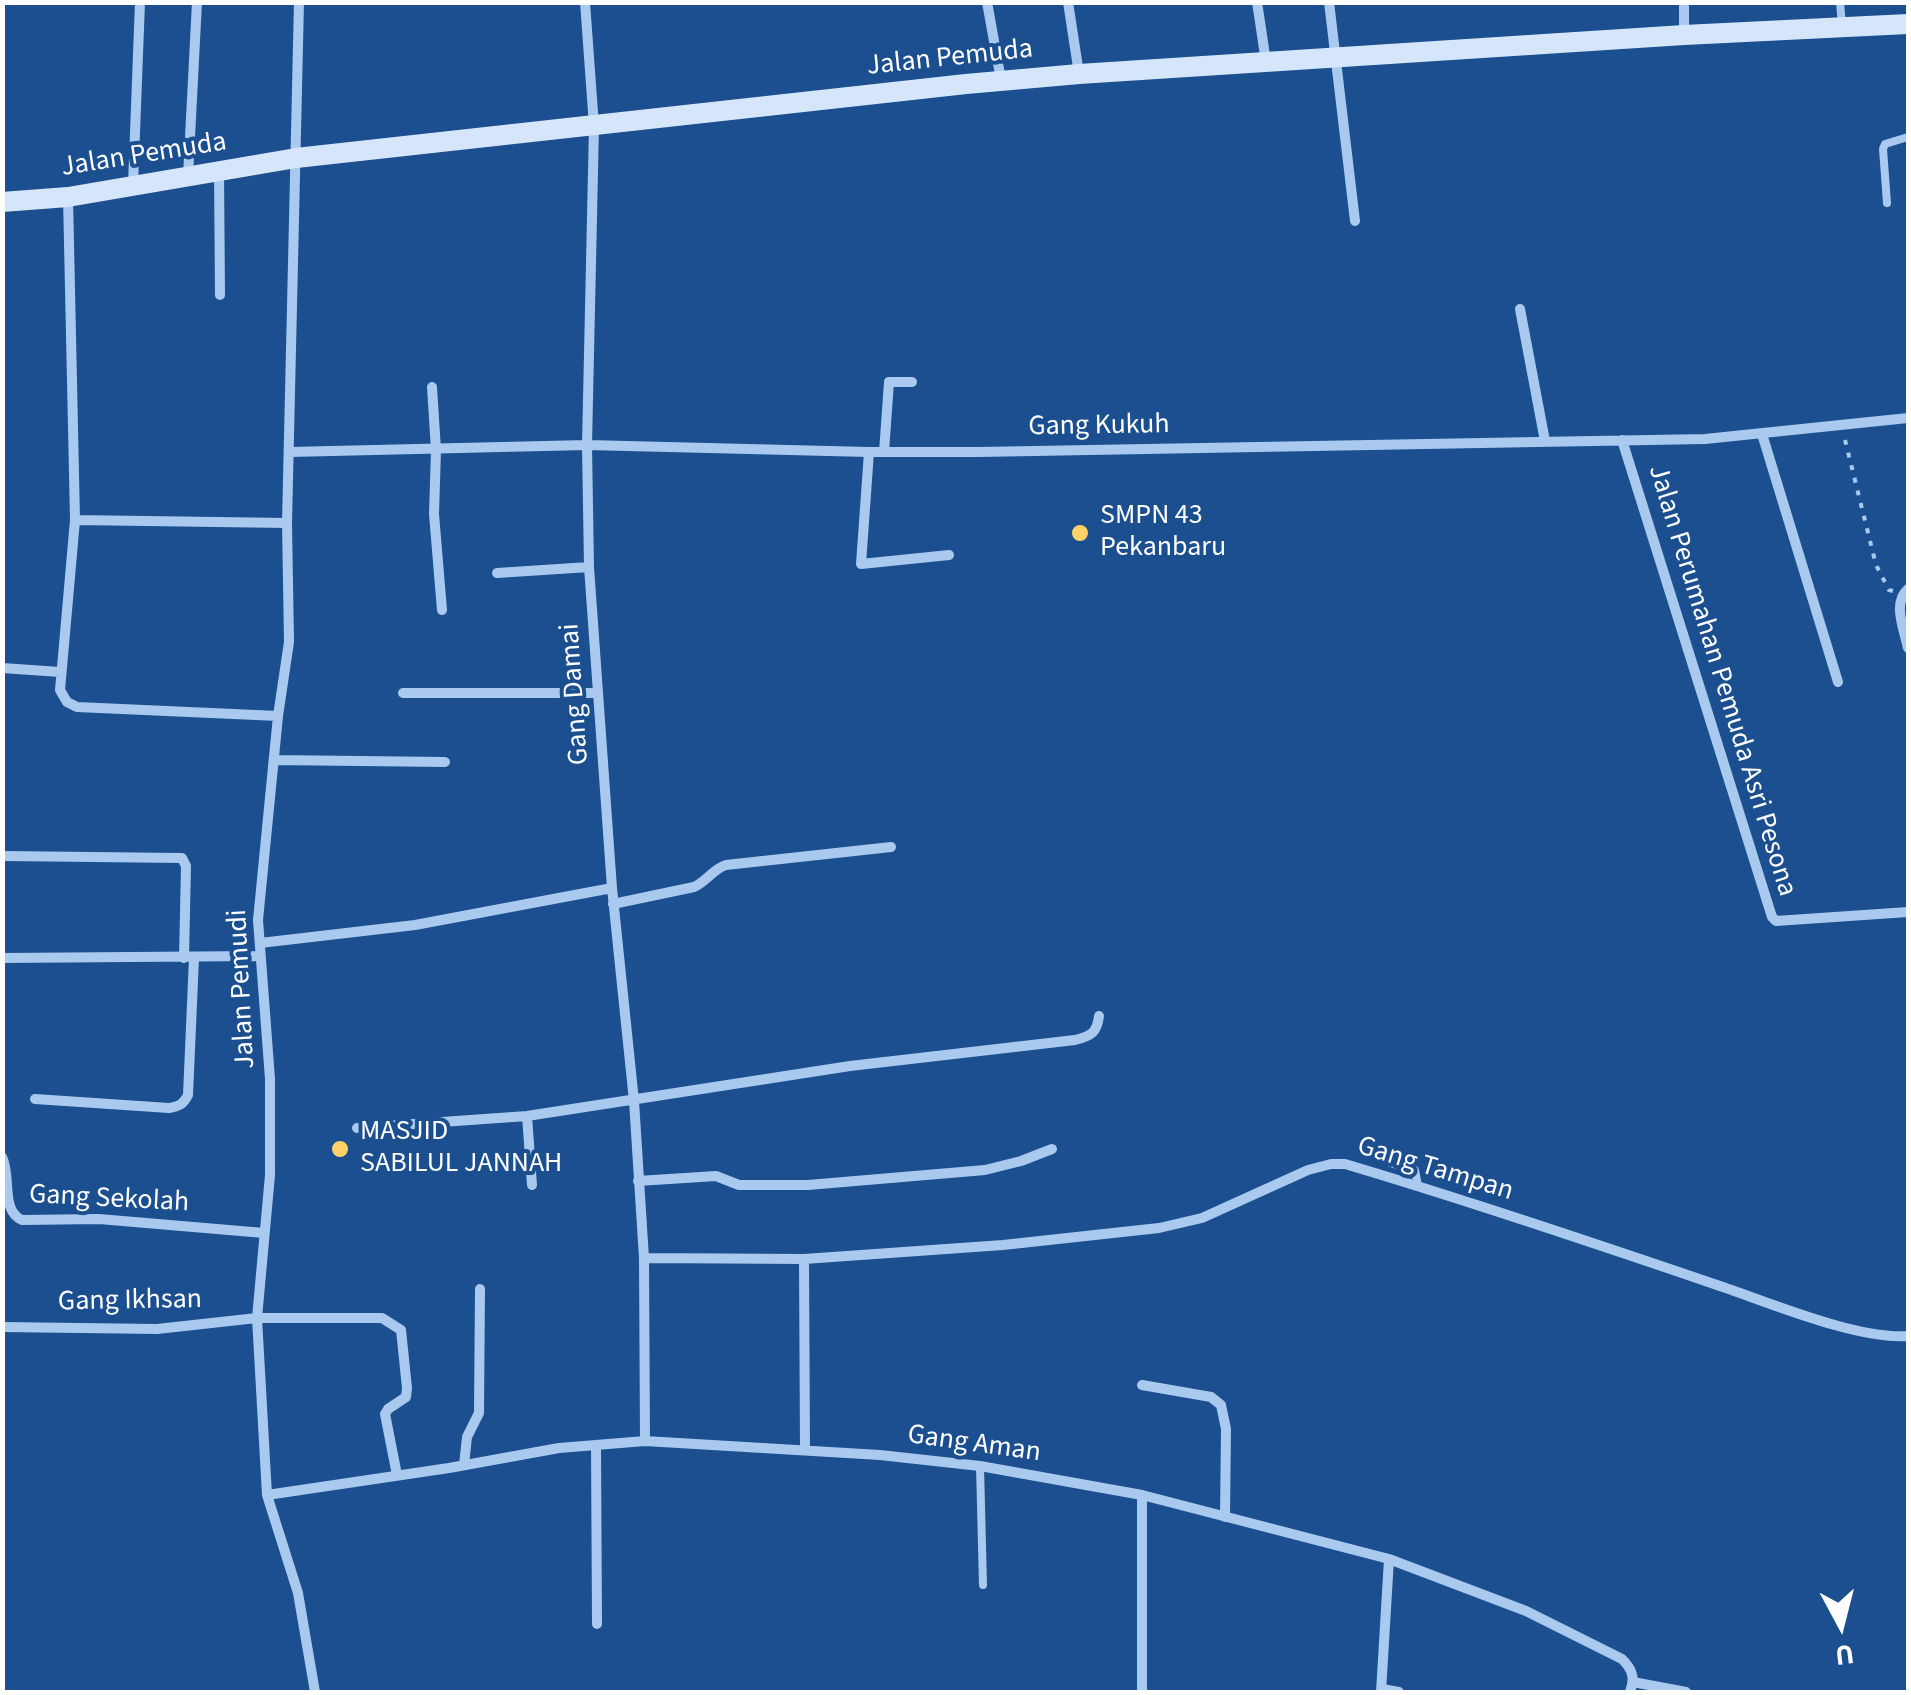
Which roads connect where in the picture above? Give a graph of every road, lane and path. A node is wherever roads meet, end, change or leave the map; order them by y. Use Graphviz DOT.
graph roads {
  1 [pos="140,2"];
  2 [pos="197,2"];
  3 [pos="299,2"];
  4 [pos="585,2"];
  5 [pos="987,2"];
  6 [pos="1068,2"];
  7 [pos="1256,2"];
  8 [pos="1329,2"];
  9 [pos="1684,2"];
  10 [pos="1840,2"];
  11 [pos="1908,24"];
  12 [pos="1842,26"];
  13 [pos="1684,35"];
  14 [pos="1908,36"];
  15 [pos="1334,58"];
  16 [pos="1266,62"];
  17 [pos="1079,74"];
  18 [pos="1001,81"];
  19 [pos="594,126"];
  20 [pos="1908,137"];
  21 [pos="296,158"];
  22 [pos="220,171"];
  23 [pos="188,176"];
  24 [pos="132,186"];
  25 [pos="68,197"];
  26 [pos="2,202"];
  27 [pos="1887,203"];
  28 [pos="1355,221"];
  29 [pos="220,295"];
  30 [pos="1520,309"];
  31 [pos="912,382"];
  32 [pos="432,388"];
  33 [pos="1908,418"];
  34 [pos="1842,426"];
  35 [pos="1762,434"];
  36 [pos="1622,440"];
  37 [pos="1544,441"];
  38 [pos="587,445"];
  39 [pos="436,450"];
  40 [pos="289,452"];
  41 [pos="869,452"];
  42 [pos="884,452"];
  43 [pos="75,520"];
  44 [pos="287,523"];
  45 [pos="950,555"];
  46 [pos="589,567"];
  47 [pos="497,573"];
  48 [pos="1905,592"];
  49 [pos="442,610"];
  50 [pos="1908,648"];
  51 [pos="2,668"];
  52 [pos="60,672"];
  53 [pos="1838,682"];
  54 [pos="403,693"];
  55 [pos="598,693"];
  56 [pos="278,716"];
  57 [pos="274,760"];
  58 [pos="445,762"];
  59 [pos="891,847"];
  60 [pos="2,856"];
  61 [pos="612,888"];
  62 [pos="613,904"];
  63 [pos="1908,912"];
  64 [pos="260,949"];
  65 [pos="2,958"];
  66 [pos="189,958"];
  67 [pos="1099,1016"];
  68 [pos="35,1099"];
  69 [pos="634,1100"];
  70 [pos="527,1116"];
  71 [pos="357,1128"];
  72 [pos="1052,1149"];
  73 [pos="2,1157"];
  74 [pos="1390,1162"];
  75 [pos="638,1181"];
  76 [pos="532,1185"];
  77 [pos="1418,1186"];
  78 [pos="264,1232"];
  79 [pos="644,1258"];
  80 [pos="804,1259"];
  81 [pos="480,1289"];
  82 [pos="258,1318"];
  83 [pos="2,1327"];
  84 [pos="1908,1336"];
  85 [pos="1142,1385"];
  86 [pos="645,1441"];
  87 [pos="596,1446"];
  88 [pos="804,1450"];
  89 [pos="464,1465"];
  90 [pos="980,1466"];
  91 [pos="396,1476"];
  92 [pos="267,1495"];
  93 [pos="1142,1495"];
  94 [pos="1225,1516"];
  95 [pos="1389,1560"];
  96 [pos="983,1584"];
  97 [pos="597,1624"];
  98 [pos="1632,1687"];
  99 [pos="1382,1691"];
  100 [pos="316,1692"];
  101 [pos="1142,1692"];
  102 [pos="1399,1692"];
  103 [pos="1686,1692"];
  1 -- 24 [label="street"];
  2 -- 23 [label="street"];
  3 -- 21 [label="street, Jalan Pemudi"];
  4 -- 19 [label="street, Gang Damai"];
  5 -- 18 [label="street"];
  6 -- 17 [label="street"];
  7 -- 16 [label="street"];
  8 -- 15 [label="street"];
  9 -- 13 [label="street"];
  10 -- 12 [label="lane"];
  11 -- 12 [label="main road, Jalan Pemuda"];
  11 -- 14 [label="street"];
  12 -- 13 [label="main road, Jalan Pemuda"];
  13 -- 15 [label="main road, Jalan Pemuda"];
  15 -- 16 [label="main road, Jalan Pemuda"];
  15 -- 28 [label="street"];
  16 -- 17 [label="main road, Jalan Pemuda"];
  17 -- 18 [label="main road, Jalan Pemuda"];
  18 -- 19 [label="main road, Jalan Pemuda"];
  19 -- 21 [label="main road, Jalan Pemuda"];
  19 -- 38 [label="street, Gang Damai"];
  20 -- 27 [label="lane"];
  21 -- 22 [label="main road, Jalan Pemuda"];
  21 -- 40 [label="street, Jalan Pemudi"];
  22 -- 23 [label="main road, Jalan Pemuda"];
  22 -- 29 [label="street"];
  23 -- 24 [label="main road, Jalan Pemuda"];
  24 -- 25 [label="main road, Jalan Pemuda"];
  25 -- 26 [label="main road, Jalan Pemuda"];
  25 -- 43 [label="street"];
  30 -- 37 [label="street"];
  31 -- 42 [label="street"];
  32 -- 39 [label="street"];
  33 -- 34 [label="street, Gang Kukuh"];
  34 -- 35 [label="street, Gang Kukuh"];
  34 -- 48 [label="path"];
  35 -- 36 [label="street, Gang Kukuh"];
  35 -- 53 [label="street"];
  36 -- 37 [label="street, Gang Kukuh"];
  36 -- 63 [label="street, Jalan Perumahan Pemuda Asri Pesona"];
  37 -- 42 [label="street, Gang Kukuh"];
  38 -- 39 [label="street, Gang Kukuh"];
  38 -- 41 [label="street, Gang Kukuh"];
  38 -- 46 [label="street, Gang Damai"];
  39 -- 40 [label="street, Gang Kukuh"];
  39 -- 49 [label="street"];
  40 -- 44 [label="street, Jalan Pemudi"];
  41 -- 42 [label="street, Gang Kukuh"];
  41 -- 45 [label="street"];
  43 -- 44 [label="street"];
  43 -- 52 [label="street"];
  44 -- 56 [label="street, Jalan Pemudi"];
  46 -- 47 [label="street"];
  46 -- 55 [label="street, Gang Damai"];
  48 -- 50 [label="street"];
  51 -- 52 [label="street"];
  52 -- 56 [label="street"];
  54 -- 55 [label="street"];
  55 -- 61 [label="street, Gang Damai"];
  56 -- 57 [label="street, Jalan Pemudi"];
  57 -- 58 [label="street"];
  57 -- 64 [label="street, Jalan Pemudi"];
  59 -- 62 [label="street"];
  60 -- 66 [label="street"];
  61 -- 62 [label="street, Gang Damai"];
  61 -- 64 [label="street"];
  62 -- 69 [label="street, Gang Damai"];
  64 -- 66 [label="street"];
  64 -- 78 [label="street, Jalan Pemudi"];
  65 -- 66 [label="street"];
  66 -- 68 [label="street"];
  67 -- 69 [label="street"];
  69 -- 70 [label="street"];
  69 -- 75 [label="street, Gang Damai"];
  70 -- 71 [label="street"];
  70 -- 76 [label="street"];
  72 -- 75 [label="street"];
  73 -- 78 [label="street, Gang Sekolah"];
  74 -- 77 [label="lane"];
  75 -- 79 [label="street, Gang Damai"];
  77 -- 80 [label="street, Gang Tampan"];
  77 -- 84 [label="street, Gang Tampan"];
  78 -- 82 [label="street, Jalan Pemudi"];
  79 -- 80 [label="street, Gang Tampan"];
  79 -- 86 [label="street, Gang Damai"];
  80 -- 88 [label="street"];
  81 -- 89 [label="street"];
  82 -- 83 [label="street, Gang Ikhsan"];
  82 -- 91 [label="street, Gang Ikhsan"];
  82 -- 92 [label="street, Jalan Pemudi"];
  85 -- 94 [label="street"];
  86 -- 87 [label="street, Gang Aman"];
  86 -- 88 [label="street, Gang Aman"];
  87 -- 89 [label="street, Gang Aman"];
  87 -- 97 [label="street"];
  88 -- 90 [label="street, Gang Aman"];
  89 -- 91 [label="street, Gang Aman"];
  90 -- 93 [label="street, Gang Aman"];
  90 -- 96 [label="lane"];
  91 -- 92 [label="street, Gang Aman"];
  92 -- 100 [label="street, Jalan Pemudi"];
  93 -- 94 [label="street, Gang Aman"];
  93 -- 101 [label="street"];
  94 -- 95 [label="street, Gang Aman"];
  95 -- 98 [label="street, Gang Aman"];
  95 -- 99 [label="street"];
  98 -- 103 [label="street"];
  99 -- 102 [label="street"];
}
